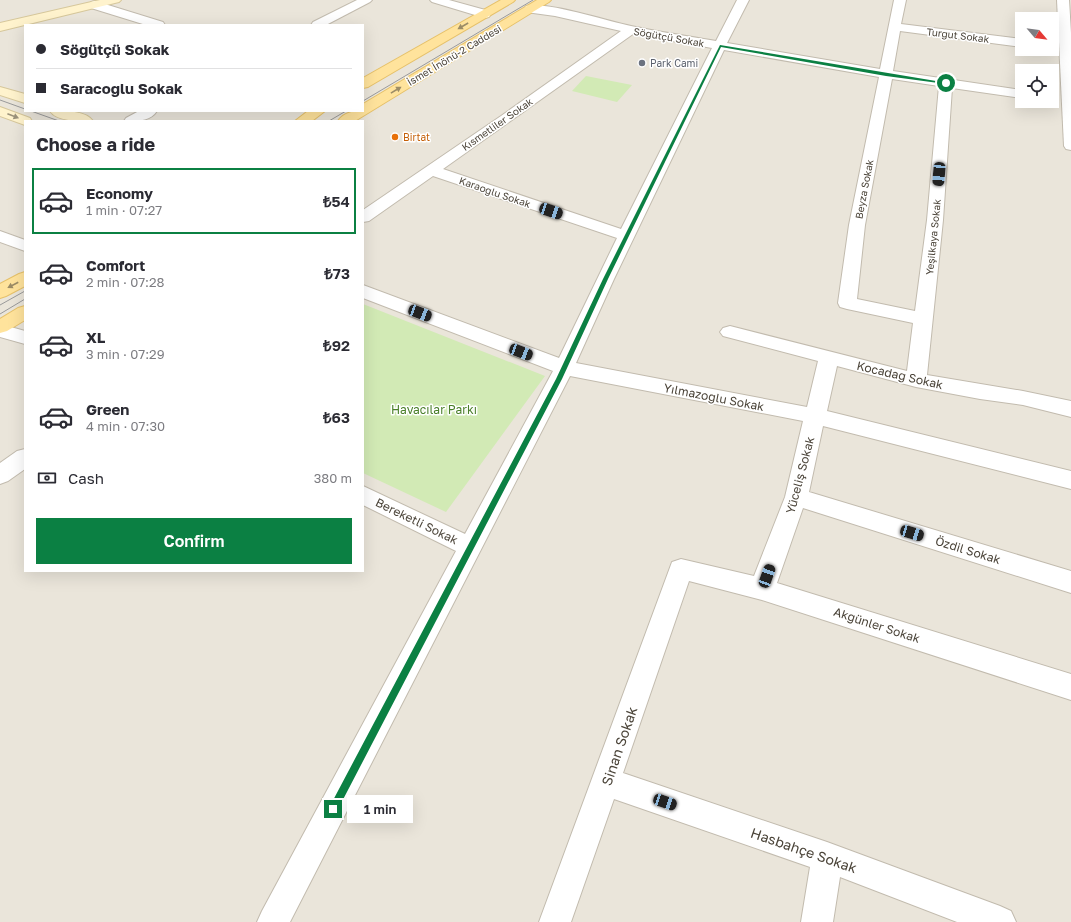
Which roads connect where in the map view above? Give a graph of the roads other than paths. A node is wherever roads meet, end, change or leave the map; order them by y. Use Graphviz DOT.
graph roads {
  1 [pos="115,0"];
  2 [pos="366,0"];
  3 [pos="436,0"];
  4 [pos="509,0"];
  5 [pos="545,0"];
  6 [pos="743,0"];
  7 [pos="900,0"];
  8 [pos="1063,0"];
  9 [pos="95,5"];
  10 [pos="530,9"];
  11 [pos="485,14"];
  12 [pos="156,24"];
  13 [pos="319,24"];
  14 [pos="0,27"];
  15 [pos="895,27"];
  16 [pos="631,30"];
  17 [pos="1015,41"];
  18 [pos="720,46"];
  19 [pos="1068,48"];
  20 [pos="886,74"];
  21 [pos="364,83"];
  22 [pos="946,83"];
  23 [pos="0,91"];
  24 [pos="1015,93"];
  25 [pos="24,100"];
  26 [pos="1065,100"];
  27 [pos="364,110"];
  28 [pos="0,111"];
  29 [pos="61,112"];
  30 [pos="148,112"];
  31 [pos="316,112"];
  32 [pos="360,112"];
  33 [pos="83,120"];
  34 [pos="133,120"];
  35 [pos="304,120"];
  36 [pos="347,120"];
  37 [pos="24,121"];
  38 [pos="1071,146"];
  39 [pos="431,170"];
  40 [pos="364,216"];
  41 [pos="0,236"];
  42 [pos="626,236"];
  43 [pos="24,246"];
  44 [pos="24,279"];
  45 [pos="0,292"];
  46 [pos="364,292"];
  47 [pos="24,313"];
  48 [pos="923,320"];
  49 [pos="0,328"];
  50 [pos="730,332"];
  51 [pos="24,338"];
  52 [pos="829,357"];
  53 [pos="564,368"];
  54 [pos="916,380"];
  55 [pos="1071,409"];
  56 [pos="815,416"];
  57 [pos="24,458"];
  58 [pos="0,475"];
  59 [pos="1071,480"];
  60 [pos="364,495"];
  61 [pos="796,497"];
  62 [pos="470,547"];
  63 [pos="681,569"];
  64 [pos="1071,582"];
  65 [pos="762,589"];
  66 [pos="1071,687"];
  67 [pos="606,782"];
  68 [pos="827,857"];
  69 [pos="273,922"];
  70 [pos="555,922"];
  71 [pos="817,922"];
  72 [pos="1000,922"];
  1 -- 9 [label="street"];
  2 -- 13 [label="street"];
  3 -- 11 [label="street"];
  4 -- 11 [label="main road, İsmet İnönü-2 Caddesi"];
  5 -- 10 [label="main road, İsmet İnönü-2 Caddesi"];
  6 -- 18 [label="street"];
  7 -- 15 [label="street, Beyza Sokak"];
  8 -- 19 [label="street"];
  9 -- 12 [label="street"];
  9 -- 14 [label="street"];
  10 -- 16 [label="street, Söğütçü Sokak"];
  27 -- 10 [label="main road, İsmet İnönü-2 Caddesi, one-way"];
  11 -- 21 [label="main road, İsmet İnönü-2 Caddesi, one-way"];
  15 -- 17 [label="street, Turgut Sokak"];
  15 -- 20 [label="street, Beyza Sokak"];
  16 -- 18 [label="street, Söğütçü Sokak"];
  16 -- 39 [label="street, Kısmetliler Sokak"];
  18 -- 20 [label="street, Söğütçü Sokak"];
  18 -- 42 [label="street"];
  19 -- 26 [label="street"];
  20 -- 22 [label="street, Söğütçü Sokak"];
  20 -- 48 [label="street, Beyza Sokak"];
  22 -- 24 [label="street, Söğütçü Sokak"];
  22 -- 48 [label="street, Yeşilkaya Sokak"];
  23 -- 25 [label="street"];
  26 -- 38 [label="street"];
  28 -- 37 [label="street, one-way"];
  29 -- 33 [label="street"];
  30 -- 34 [label="street"];
  31 -- 35 [label="main road"];
  32 -- 36 [label="main road, İsmet İnönü-2 Caddesi"];
  39 -- 40 [label="street, Kısmetliler Sokak"];
  39 -- 42 [label="street, Karaoğlu Sokak"];
  41 -- 43 [label="street"];
  42 -- 53 [label="street"];
  44 -- 45 [label="main road, one-way"];
  46 -- 53 [label="street, Yılmazoğlu Sokak"];
  47 -- 49 [label="main road"];
  48 -- 54 [label="street, Yeşilkaya Sokak"];
  49 -- 51 [label="street"];
  50 -- 52 [label="street, Kocadağ Sokak"];
  52 -- 54 [label="street, Kocadağ Sokak"];
  52 -- 56 [label="street, Yüceliş Sokak"];
  53 -- 56 [label="street, Yılmazoğlu Sokak"];
  53 -- 62 [label="street"];
  54 -- 55 [label="street, Kocadağ Sokak"];
  56 -- 59 [label="street, Yılmazoğlu Sokak"];
  56 -- 61 [label="street, Yüceliş Sokak"];
  57 -- 58 [label="street"];
  60 -- 62 [label="street, Bereketli Sokak"];
  61 -- 64 [label="street, Özdil Sokak"];
  61 -- 65 [label="street, Yüceliş Sokak"];
  62 -- 69 [label="street"];
  63 -- 65 [label="street, Akgünler Sokak"];
  63 -- 67 [label="street, Sinan Sokak"];
  65 -- 66 [label="street, Akgünler Sokak"];
  67 -- 68 [label="street, Hasbahçe Sokak"];
  67 -- 70 [label="street, Sinan Sokak"];
  68 -- 71 [label="street"];
  68 -- 72 [label="street, Hasbahçe Sokak"];
}
